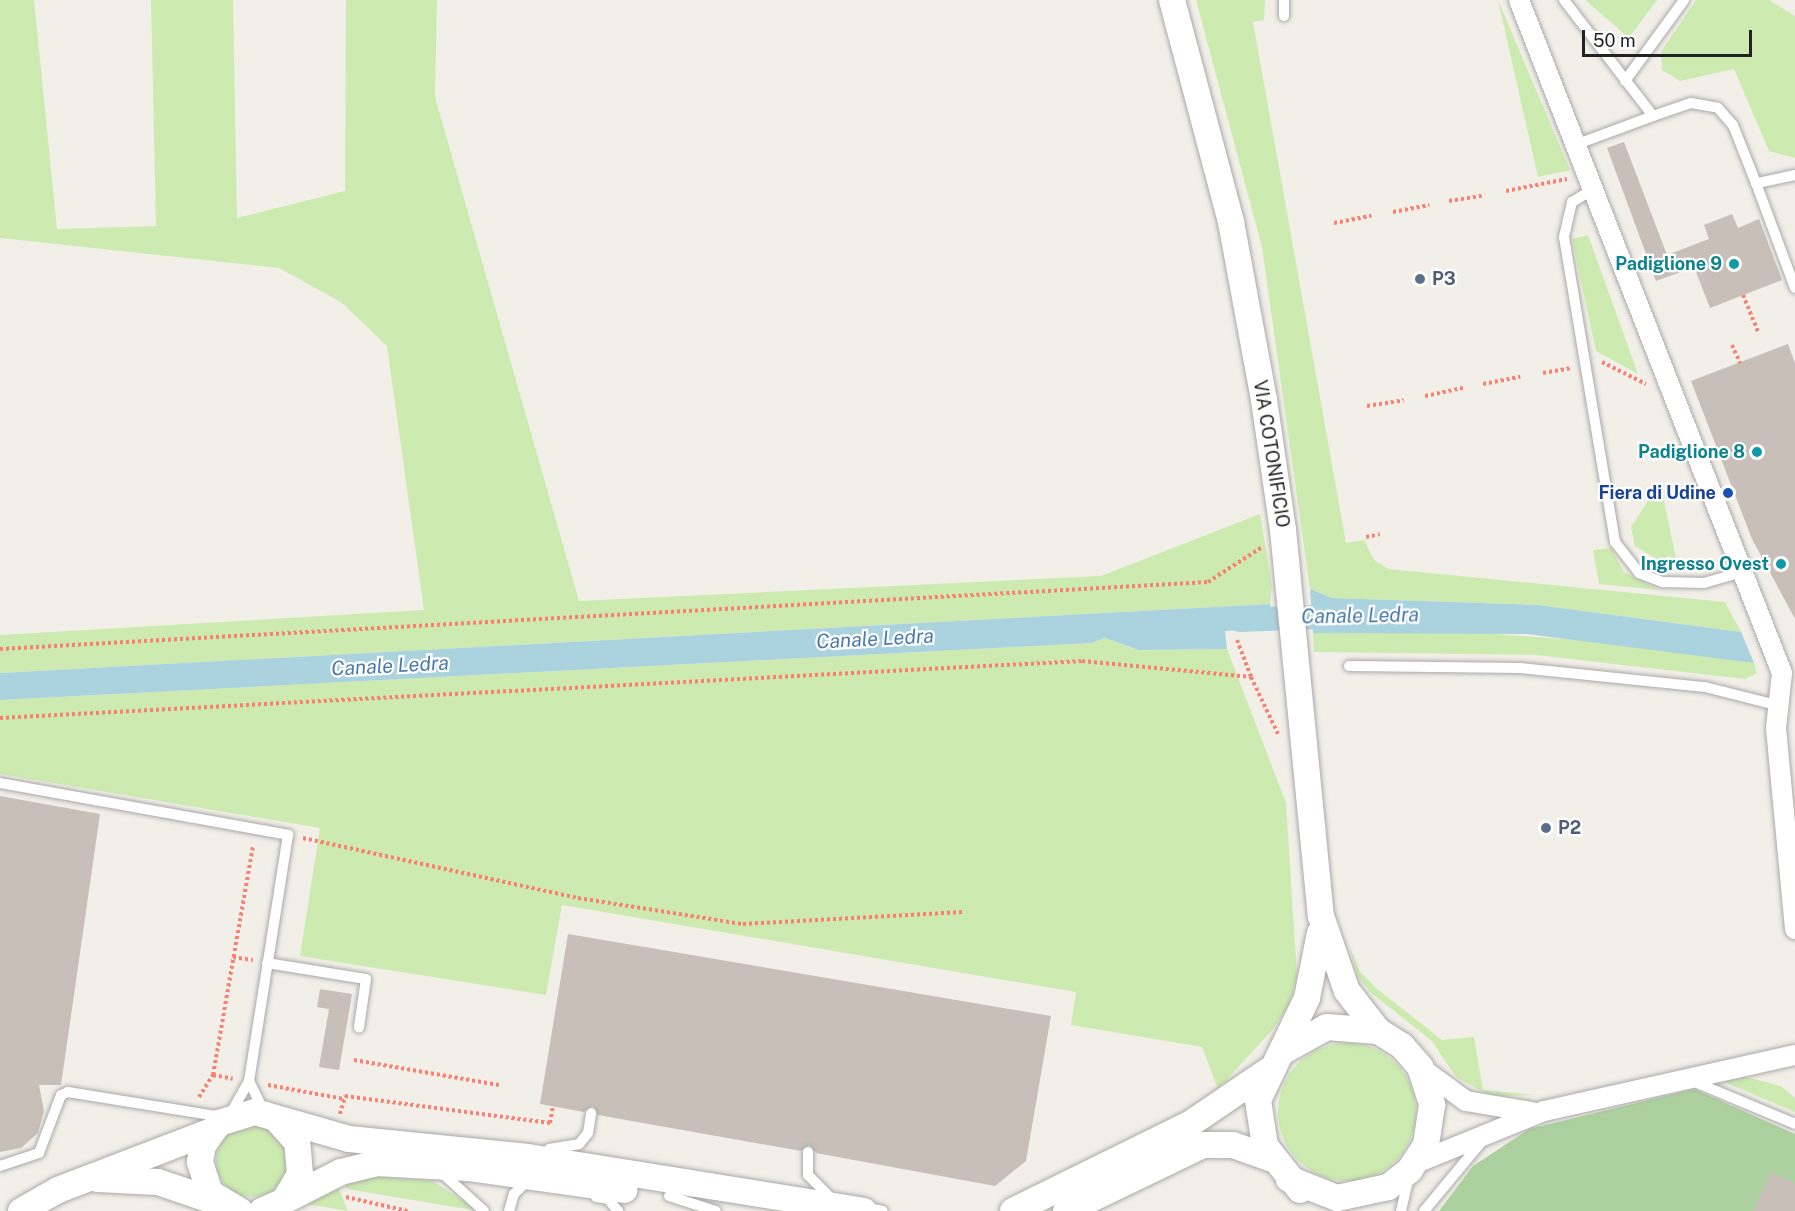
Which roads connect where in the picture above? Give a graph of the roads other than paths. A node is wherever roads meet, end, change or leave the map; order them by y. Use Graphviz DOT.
graph roads {
  1 [pos="1172,0"];
  2 [pos="1284,0"];
  3 [pos="1519,0"];
  4 [pos="1564,0"];
  5 [pos="1684,0"];
  6 [pos="1284,16"];
  7 [pos="1625,81"];
  8 [pos="1653,116"];
  9 [pos="1575,145"];
  10 [pos="1795,175"];
  11 [pos="1589,183"];
  12 [pos="1756,183"];
  13 [pos="1795,288"];
  14 [pos="1740,573"];
  15 [pos="1349,666"];
  16 [pos="1776,705"];
  17 [pos="0,783"];
  18 [pos="1321,916"];
  19 [pos="1795,929"];
  20 [pos="262,962"];
  21 [pos="359,1028"];
  22 [pos="1378,1032"];
  23 [pos="1795,1054"];
  24 [pos="1275,1061"];
  25 [pos="1420,1067"];
  26 [pos="1687,1079"];
  27 [pos="253,1082"];
  28 [pos="1544,1111"];
  29 [pos="591,1113"];
  30 [pos="271,1117"];
  31 [pos="212,1120"];
  32 [pos="1795,1124"];
  33 [pos="1492,1130"];
  34 [pos="470,1150"];
  35 [pos="808,1152"];
  36 [pos="1272,1159"];
  37 [pos="425,1164"];
  38 [pos="0,1166"];
  39 [pos="1410,1170"];
  40 [pos="537,1177"];
  41 [pos="1289,1179"];
  42 [pos="83,1180"];
  43 [pos="572,1182"];
  44 [pos="669,1196"];
  45 [pos="273,1206"];
  46 [pos="231,1208"];
  47 [pos="21,1211"];
  48 [pos="484,1211"];
  49 [pos="509,1211"];
  50 [pos="618,1211"];
  51 [pos="716,1211"];
  52 [pos="753,1211"];
  53 [pos="864,1211"];
  54 [pos="883,1211"];
  55 [pos="1012,1211"];
  56 [pos="1066,1211"];
  57 [pos="1322,1211"];
  58 [pos="1385,1211"];
  59 [pos="1401,1211"];
  60 [pos="1424,1211"];
  1 -- 18 [label="street, VIA COTONIFICIO"];
  2 -- 6 [label="lane"];
  3 -- 9 [label="street"];
  4 -- 7 [label="lane"];
  5 -- 7 [label="lane"];
  7 -- 8 [label="lane"];
  8 -- 9 [label="lane"];
  8 -- 12 [label="lane"];
  9 -- 11 [label="street"];
  10 -- 12 [label="lane"];
  11 -- 14 [label="street"];
  11 -- 14 [label="lane"];
  12 -- 13 [label="lane"];
  14 -- 16 [label="street"];
  15 -- 16 [label="lane"];
  16 -- 19 [label="street"];
  17 -- 20 [label="lane"];
  18 -- 22 [label="street, VIA COTONIFICIO"];
  18 -- 24 [label="street, VIA COTONIFICIO"];
  20 -- 21 [label="lane"];
  20 -- 27 [label="lane"];
  22 -- 24 [label="street, VIA COTONIFICIO"];
  22 -- 25 [label="street, VIA COTONIFICIO"];
  23 -- 26 [label="street"];
  24 -- 36 [label="street, VIA COTONIFICIO"];
  24 -- 55 [label="street"];
  25 -- 28 [label="street"];
  25 -- 39 [label="street, VIA COTONIFICIO"];
  26 -- 28 [label="street"];
  26 -- 32 [label="lane"];
  27 -- 30 [label="lane"];
  27 -- 31 [label="lane"];
  28 -- 33 [label="street"];
  29 -- 34 [label="lane"];
  30 -- 31 [label="street"];
  30 -- 34 [label="street"];
  30 -- 45 [label="street"];
  31 -- 38 [label="lane"];
  31 -- 42 [label="street"];
  31 -- 46 [label="street"];
  33 -- 39 [label="street"];
  33 -- 60 [label="lane"];
  34 -- 53 [label="street"];
  35 -- 54 [label="lane"];
  36 -- 41 [label="street, VIA COTONIFICIO"];
  36 -- 56 [label="street"];
  37 -- 40 [label="street"];
  37 -- 45 [label="street"];
  37 -- 48 [label="lane"];
  39 -- 41 [label="street, VIA COTONIFICIO"];
  39 -- 58 [label="street, VIA COTONIFICIO"];
  39 -- 59 [label="lane"];
  40 -- 43 [label="street"];
  40 -- 49 [label="lane"];
  41 -- 57 [label="street, VIA COTONIFICIO"];
  42 -- 46 [label="street"];
  42 -- 47 [label="street"];
  43 -- 44 [label="street"];
  43 -- 50 [label="lane"];
  44 -- 51 [label="lane"];
  44 -- 52 [label="street"];
}
